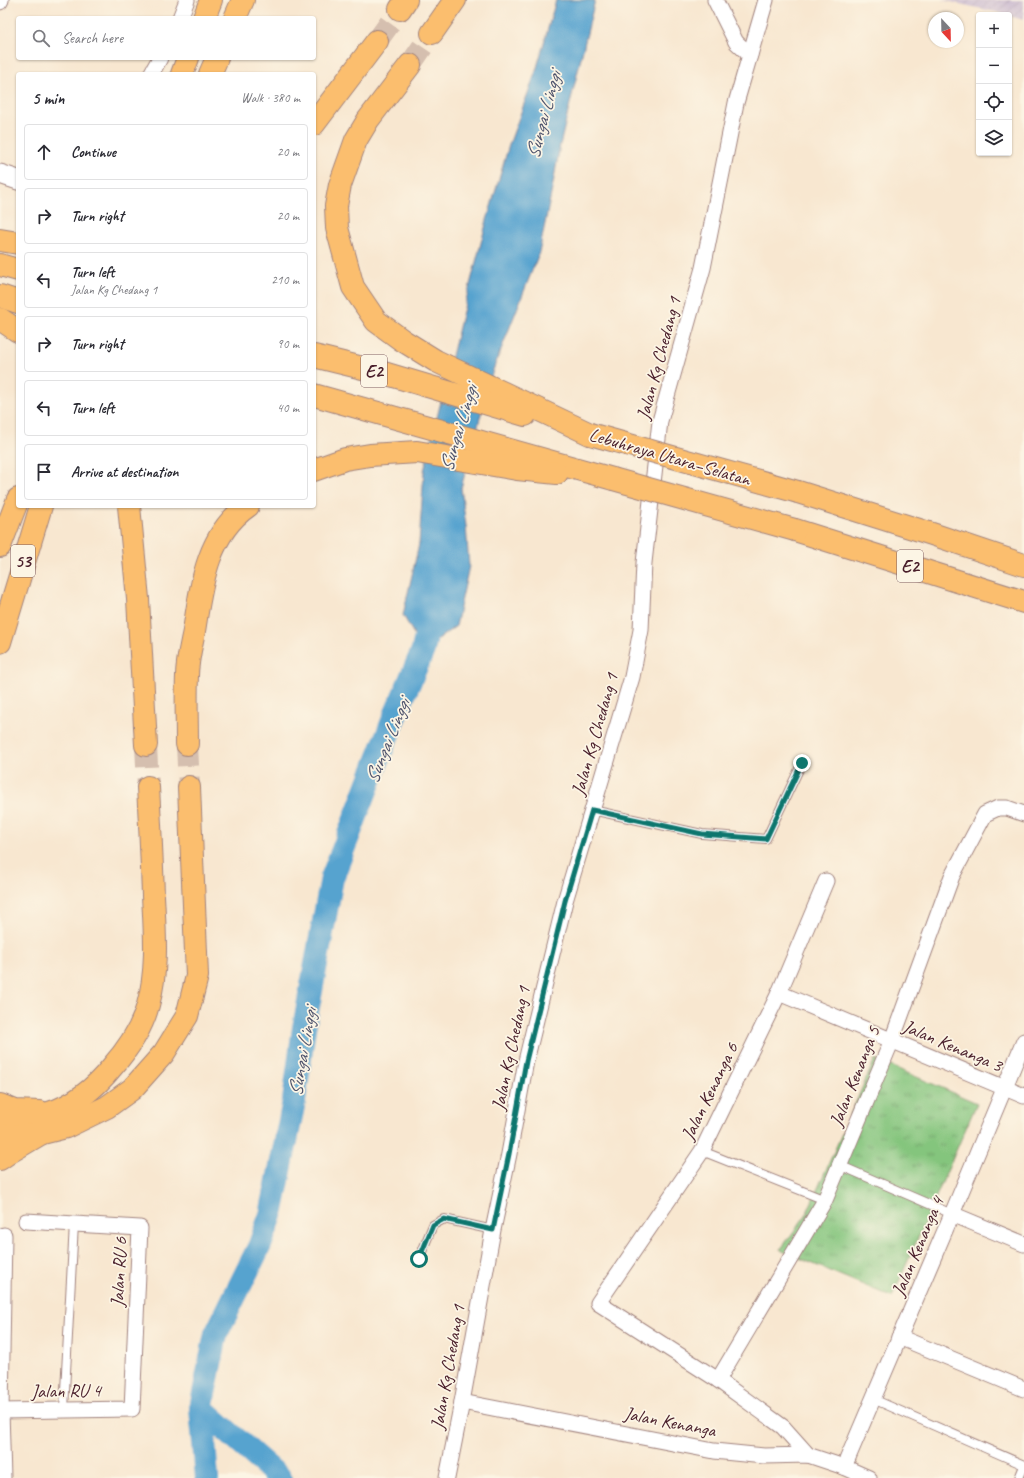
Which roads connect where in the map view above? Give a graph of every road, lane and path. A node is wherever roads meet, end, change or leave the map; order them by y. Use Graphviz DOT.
graph roads {
  1 [pos="187,0"];
  2 [pos="211,0"];
  3 [pos="243,0"];
  4 [pos="455,0"];
  5 [pos="715,0"];
  6 [pos="766,0"];
  7 [pos="181,16"];
  8 [pos="205,16"];
  9 [pos="236,16"];
  10 [pos="432,33"];
  11 [pos="377,41"];
  12 [pos="750,55"];
  13 [pos="159,60"];
  14 [pos="187,60"];
  15 [pos="216,60"];
  16 [pos="410,64"];
  17 [pos="152,72"];
  18 [pos="183,72"];
  19 [pos="211,72"];
  20 [pos="316,121"];
  21 [pos="0,174"];
  22 [pos="16,179"];
  23 [pos="0,240"];
  24 [pos="16,243"];
  25 [pos="0,265"];
  26 [pos="16,269"];
  27 [pos="0,296"];
  28 [pos="16,301"];
  29 [pos="0,319"];
  30 [pos="16,330"];
  31 [pos="316,357"];
  32 [pos="316,396"];
  33 [pos="590,434"];
  34 [pos="316,469"];
  35 [pos="613,478"];
  36 [pos="16,504"];
  37 [pos="40,508"];
  38 [pos="129,508"];
  39 [pos="245,508"];
  40 [pos="0,546"];
  41 [pos="1024,565"];
  42 [pos="1024,602"];
  43 [pos="0,642"];
  44 [pos="187,744"];
  45 [pos="146,745"];
  46 [pos="802,763"];
  47 [pos="148,787"];
  48 [pos="189,787"];
  49 [pos="592,810"];
  50 [pos="1024,814"];
  51 [pos="826,881"];
  52 [pos="779,993"];
  53 [pos="892,1040"];
  54 [pos="1024,1041"];
  55 [pos="1004,1088"];
  56 [pos="1024,1096"];
  57 [pos="0,1105"];
  58 [pos="49,1113"];
  59 [pos="0,1121"];
  60 [pos="42,1134"];
  61 [pos="0,1135"];
  62 [pos="702,1151"];
  63 [pos="0,1159"];
  64 [pos="839,1165"];
  65 [pos="825,1200"];
  66 [pos="952,1214"];
  67 [pos="26,1221"];
  68 [pos="74,1224"];
  69 [pos="493,1230"];
  70 [pos="4,1235"];
  71 [pos="1024,1244"];
  72 [pos="419,1259"];
  73 [pos="899,1337"];
  74 [pos="718,1380"];
  75 [pos="1024,1390"];
  76 [pos="872,1399"];
  77 [pos="462,1402"];
  78 [pos="64,1409"];
  79 [pos="132,1409"];
  80 [pos="0,1411"];
  81 [pos="808,1456"];
  82 [pos="1024,1465"];
  83 [pos="844,1467"];
  84 [pos="3,1478"];
  85 [pos="447,1478"];
  86 [pos="869,1478"];
  87 [pos="1018,1478"];
  1 -- 7 [label="street"];
  2 -- 8 [label="highway"];
  3 -- 9 [label="highway"];
  4 -- 10 [label="highway"];
  5 -- 12 [label="street"];
  6 -- 12 [label="street, Jalan Kg Chedang 1"];
  11 -- 20 [label="highway"];
  12 -- 49 [label="street, Jalan Kg Chedang 1"];
  13 -- 17 [label="street"];
  14 -- 18 [label="highway"];
  15 -- 19 [label="highway"];
  16 -- 33 [label="highway"];
  21 -- 22 [label="street"];
  23 -- 24 [label="highway"];
  25 -- 26 [label="highway"];
  27 -- 28 [label="highway"];
  29 -- 30 [label="highway"];
  31 -- 33 [label="highway, Lebuhraya Utara–Selatan / E2"];
  32 -- 35 [label="highway, Lebuhraya Utara–Selatan / E2"];
  33 -- 41 [label="highway, Lebuhraya Utara–Selatan / E2, bridge"];
  34 -- 35 [label="highway"];
  35 -- 42 [label="highway, Lebuhraya Utara–Selatan / E2, bridge"];
  36 -- 40 [label="highway, 53"];
  37 -- 43 [label="highway, 53"];
  38 -- 45 [label="highway"];
  39 -- 44 [label="highway"];
  46 -- 49 [label="lane"];
  47 -- 58 [label="highway"];
  48 -- 60 [label="highway"];
  49 -- 69 [label="street, Jalan Kg Chedang 1"];
  50 -- 53 [label="street, Jalan Kenanga 5"];
  51 -- 52 [label="street, Jalan Kenanga 6"];
  52 -- 53 [label="street, Jalan Kenanga 3"];
  52 -- 62 [label="street, Jalan Kenanga 6"];
  53 -- 55 [label="street, Jalan Kenanga 3"];
  53 -- 64 [label="street, Jalan Kenanga 5"];
  54 -- 55 [label="street, Jalan Kenanga 4"];
  55 -- 56 [label="street, Jalan Kenanga 3"];
  55 -- 66 [label="street, Jalan Kenanga 4"];
  57 -- 58 [label="highway"];
  58 -- 59 [label="highway"];
  60 -- 61 [label="highway"];
  60 -- 63 [label="highway"];
  62 -- 65 [label="lane"];
  62 -- 74 [label="street, Jalan Kenanga 6"];
  64 -- 65 [label="street, Jalan Kenanga 5"];
  64 -- 66 [label="lane"];
  65 -- 74 [label="street, Jalan Kenanga 5"];
  66 -- 71 [label="street"];
  66 -- 73 [label="street, Jalan Kenanga 4"];
  67 -- 68 [label="street, Jalan RU 6"];
  68 -- 78 [label="lane"];
  68 -- 79 [label="street, Jalan RU 6"];
  69 -- 72 [label="lane"];
  69 -- 77 [label="street, Jalan Kg Chedang 1"];
  70 -- 80 [label="street"];
  73 -- 75 [label="street"];
  73 -- 76 [label="street, Jalan Kenanga 4"];
  74 -- 81 [label="street"];
  76 -- 82 [label="lane"];
  76 -- 83 [label="street, Jalan Kenanga 4"];
  77 -- 81 [label="street, Jalan Kenanga"];
  77 -- 85 [label="street, Jalan Kg Chedang 1"];
  78 -- 79 [label="street, Jalan RU 4"];
  78 -- 80 [label="street, Jalan RU 4"];
  80 -- 84 [label="street"];
  81 -- 83 [label="street, Jalan Kenanga"];
  82 -- 87 [label="lane"];
  83 -- 86 [label="street, Jalan Kenanga"];
}
